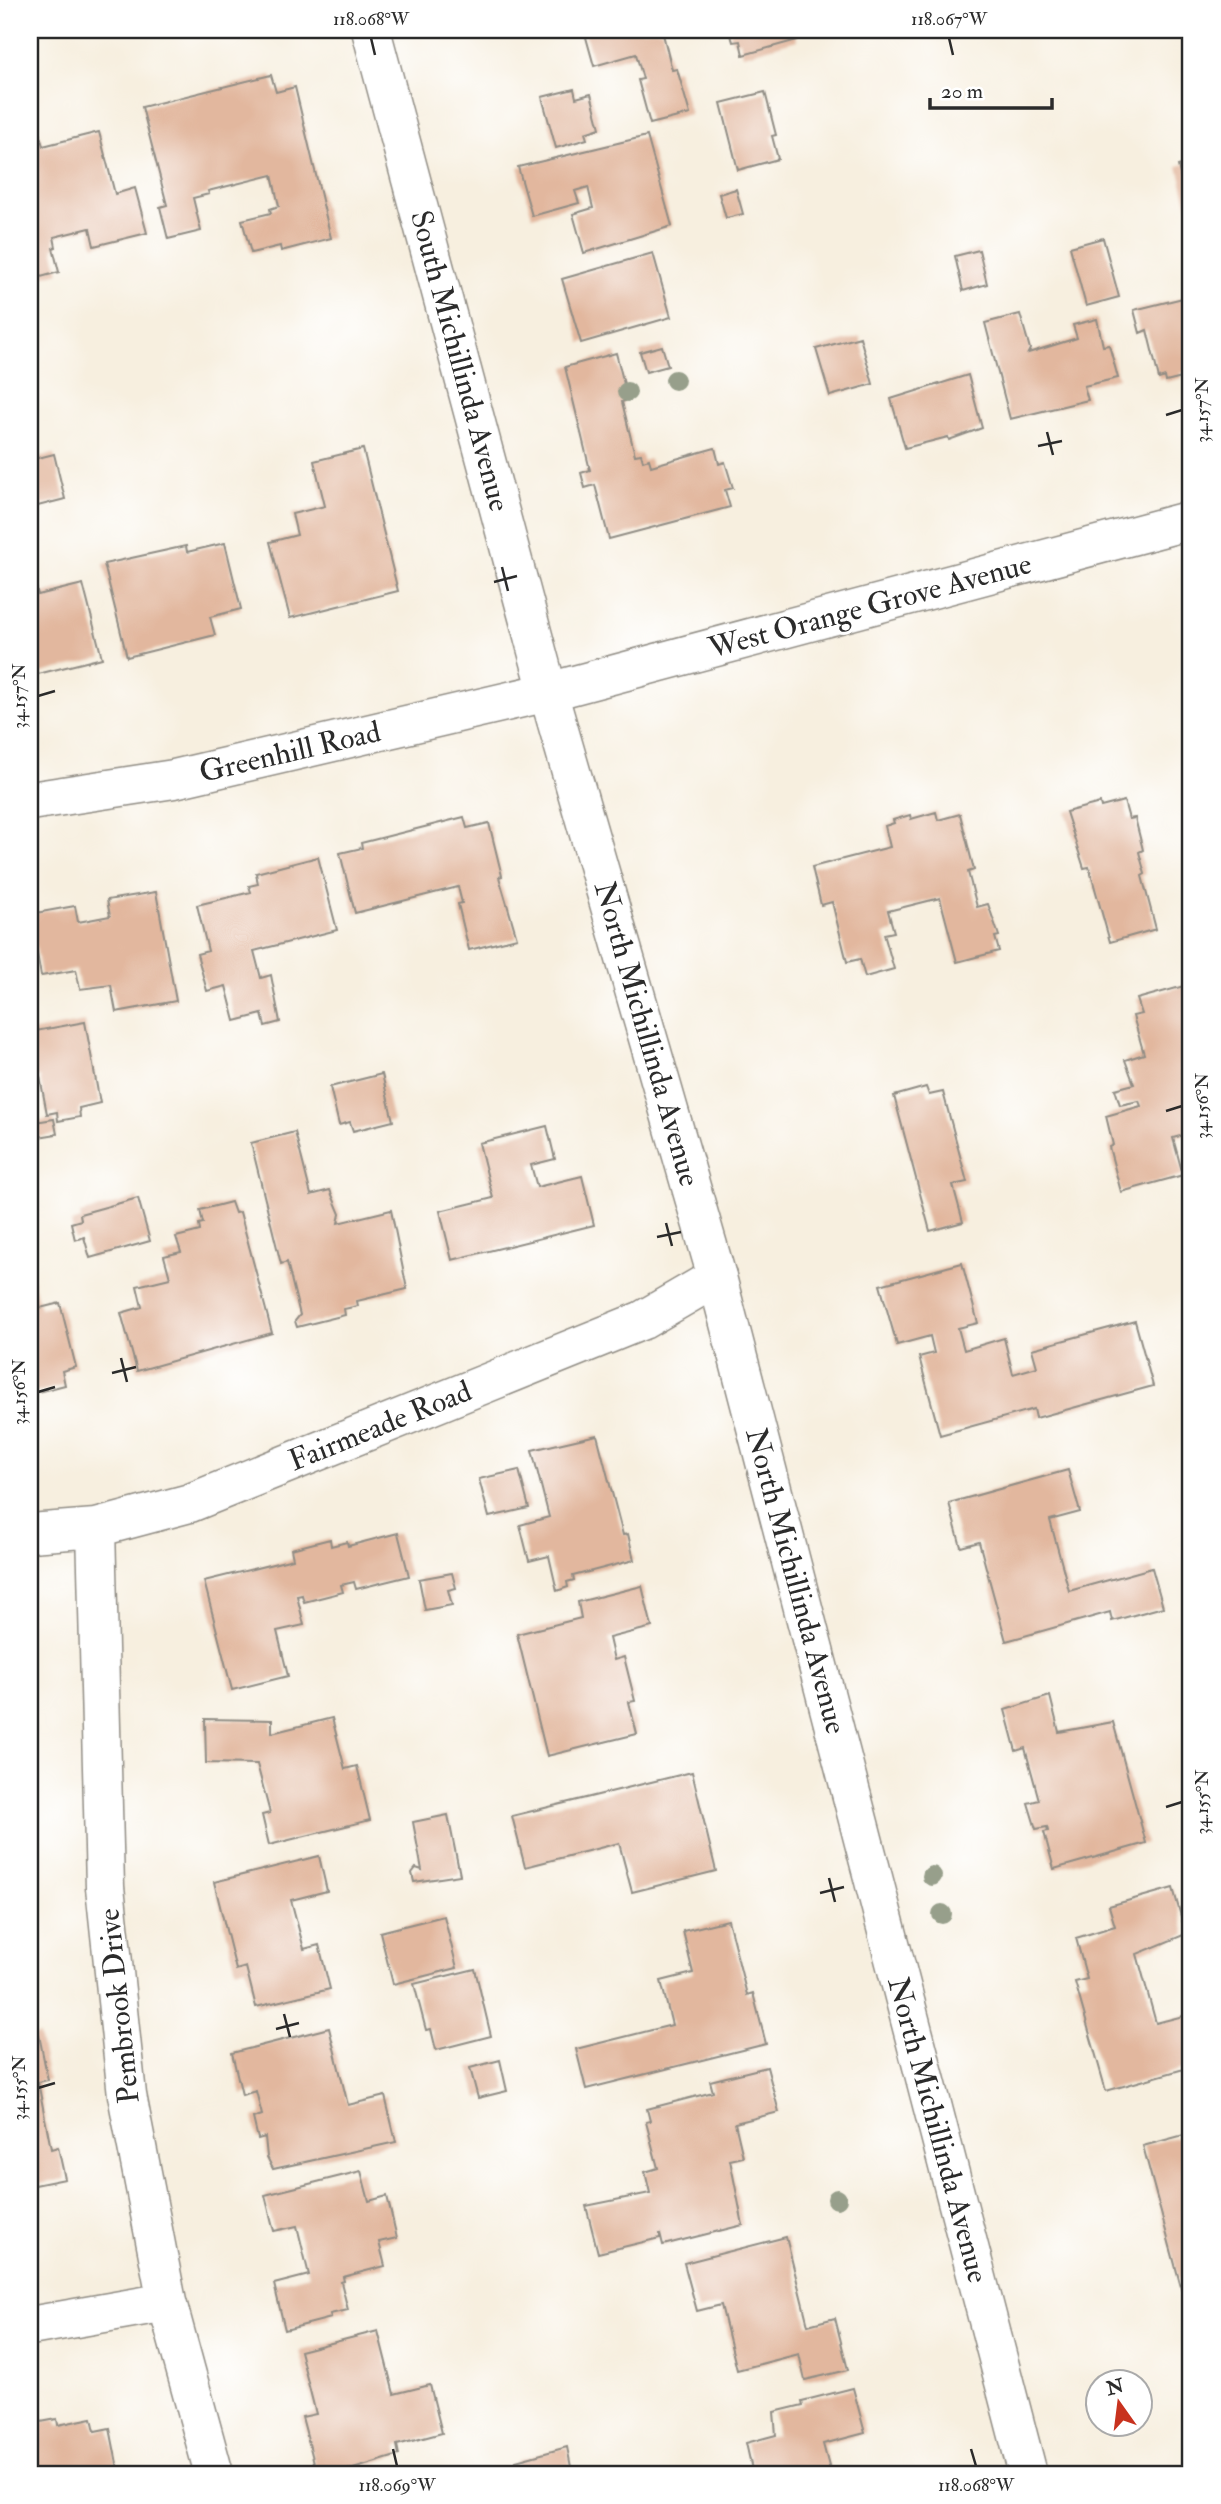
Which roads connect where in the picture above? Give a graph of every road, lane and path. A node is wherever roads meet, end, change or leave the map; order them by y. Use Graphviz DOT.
graph roads {
  1 [pos="371,30"];
  2 [pos="1191,522"];
  3 [pos="548,692"];
  4 [pos="30,801"];
  5 [pos="717,1277"];
  6 [pos="96,1528"];
  7 [pos="30,1533"];
  8 [pos="167,2302"];
  9 [pos="30,2326"];
  10 [pos="214,2474"];
  11 [pos="1028,2474"];
  1 -- 3 [label="street, South Michillinda Avenue"];
  2 -- 3 [label="street, West Orange Grove Avenue"];
  3 -- 4 [label="street, Greenhill Road"];
  3 -- 5 [label="street, North Michillinda Avenue"];
  5 -- 6 [label="street, Fairmeade Road"];
  5 -- 11 [label="street, North Michillinda Avenue"];
  6 -- 7 [label="street, Fairmeade Road"];
  6 -- 8 [label="street, Pembrook Drive"];
  8 -- 9 [label="street"];
  8 -- 10 [label="street, Pembrook Drive"];
}
